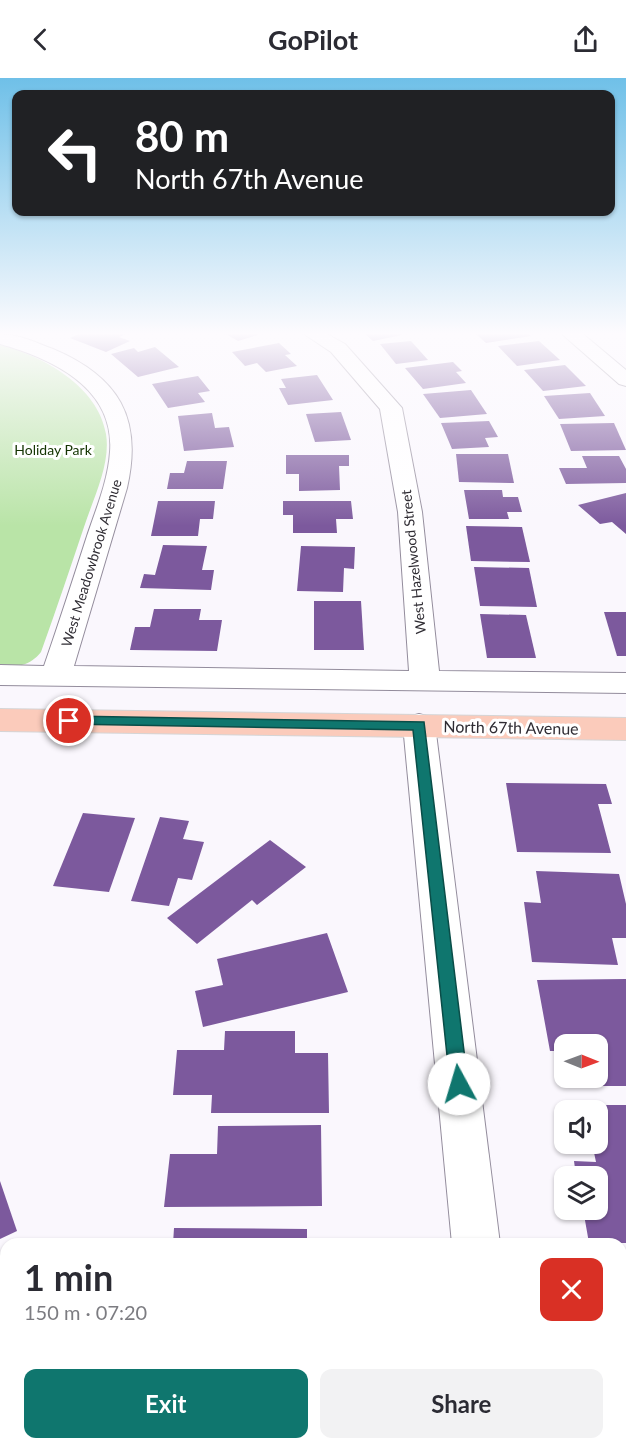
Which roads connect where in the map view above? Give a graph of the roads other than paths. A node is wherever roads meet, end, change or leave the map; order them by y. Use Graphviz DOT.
graph roads {
  1 [pos="107,398"];
  2 [pos="382,398"];
  3 [pos="0,675"];
  4 [pos="56,676"];
  5 [pos="425,681"];
  6 [pos="626,683"];
  7 [pos="0,720"];
  8 [pos="419,725"];
  9 [pos="626,729"];
  10 [pos="475,1238"];
  1 -- 4 [label="street, West Meadowbrook Avenue"];
  2 -- 5 [label="street, West Hazelwood Street"];
  3 -- 4 [label="street"];
  4 -- 5 [label="street"];
  5 -- 6 [label="street"];
  7 -- 8 [label="main road, North 67th Avenue"];
  8 -- 9 [label="main road, North 67th Avenue"];
  8 -- 10 [label="street"];
}
